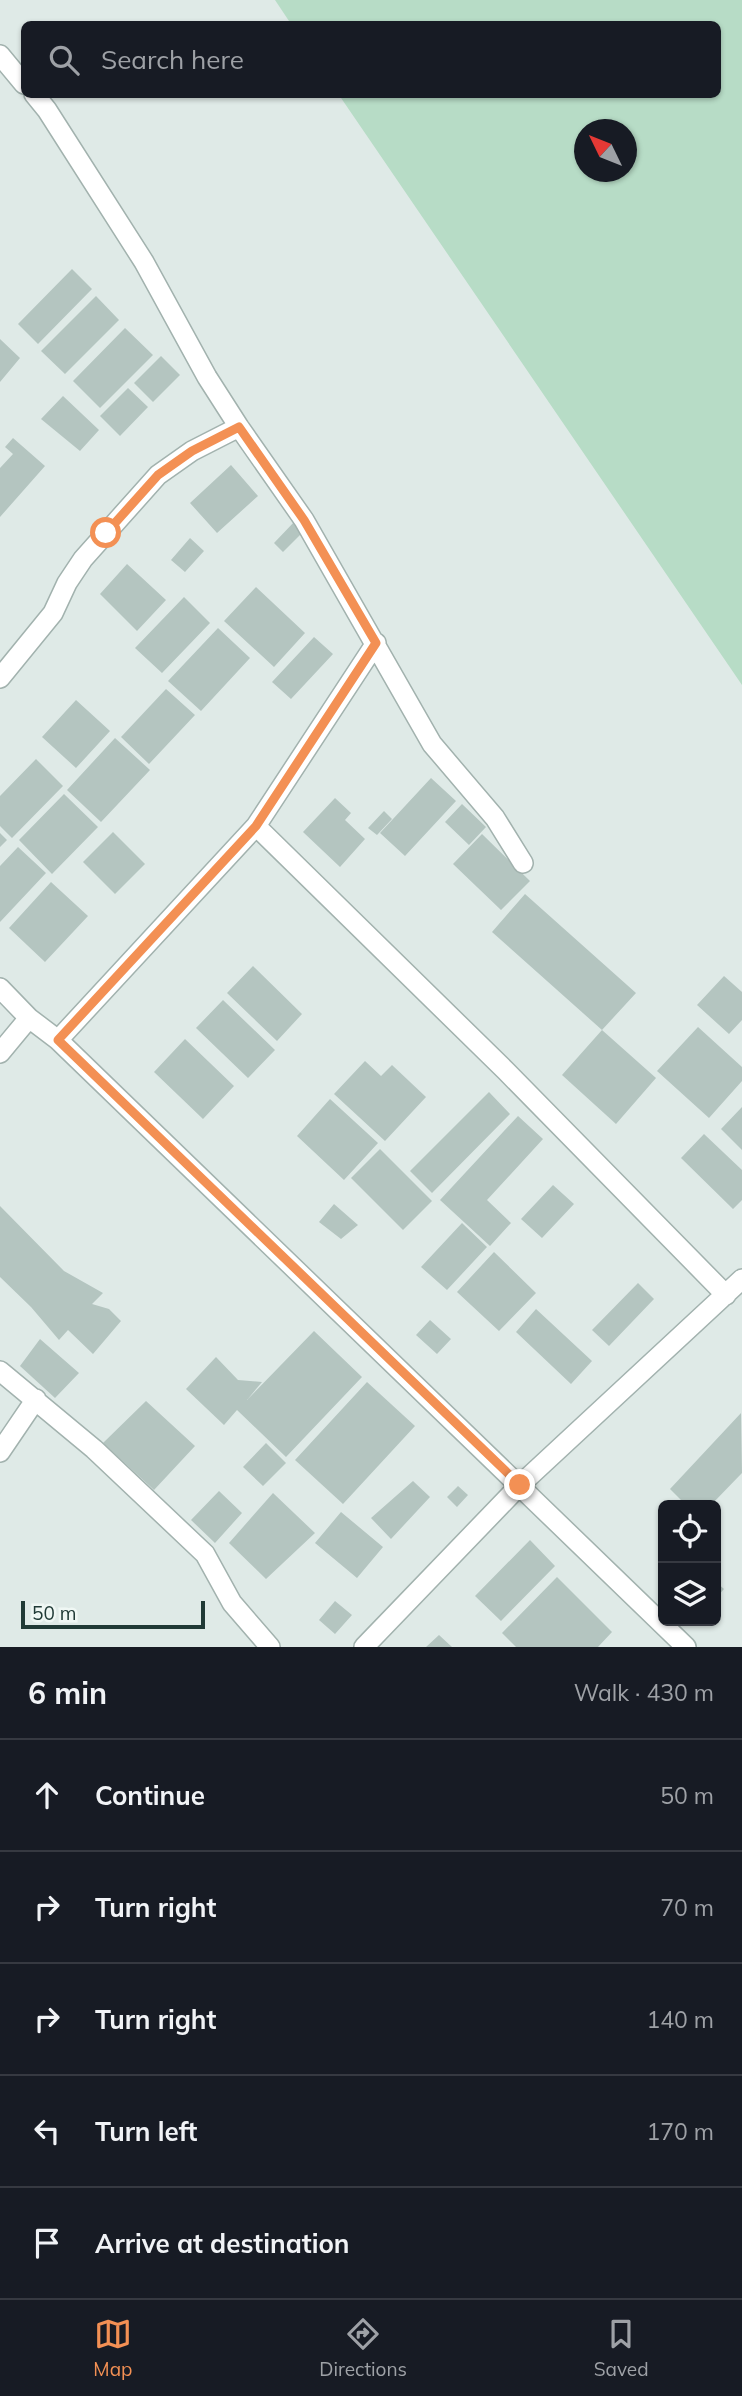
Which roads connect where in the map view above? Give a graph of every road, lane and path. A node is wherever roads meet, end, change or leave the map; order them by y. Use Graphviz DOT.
graph roads {
  1 [pos="0,55"];
  2 [pos="21,80"];
  3 [pos="37,98"];
  4 [pos="239,427"];
  5 [pos="376,643"];
  6 [pos="0,678"];
  7 [pos="256,826"];
  8 [pos="523,863"];
  9 [pos="0,988"];
  10 [pos="29,1018"];
  11 [pos="58,1040"];
  12 [pos="0,1053"];
  13 [pos="742,1279"];
  14 [pos="726,1294"];
  15 [pos="0,1371"];
  16 [pos="36,1399"];
  17 [pos="0,1452"];
  18 [pos="520,1485"];
  19 [pos="270,1647"];
  20 [pos="364,1647"];
  21 [pos="686,1647"];
  1 -- 2 [label="street"];
  3 -- 4 [label="street"];
  4 -- 5 [label="street"];
  4 -- 6 [label="street"];
  5 -- 7 [label="street"];
  5 -- 8 [label="street"];
  7 -- 11 [label="street"];
  7 -- 14 [label="street"];
  9 -- 10 [label="street"];
  10 -- 11 [label="street"];
  10 -- 12 [label="street"];
  11 -- 18 [label="street"];
  13 -- 14 [label="street"];
  14 -- 18 [label="street"];
  15 -- 16 [label="street"];
  16 -- 17 [label="street"];
  16 -- 19 [label="street"];
  18 -- 20 [label="street"];
  18 -- 21 [label="street"];
}
